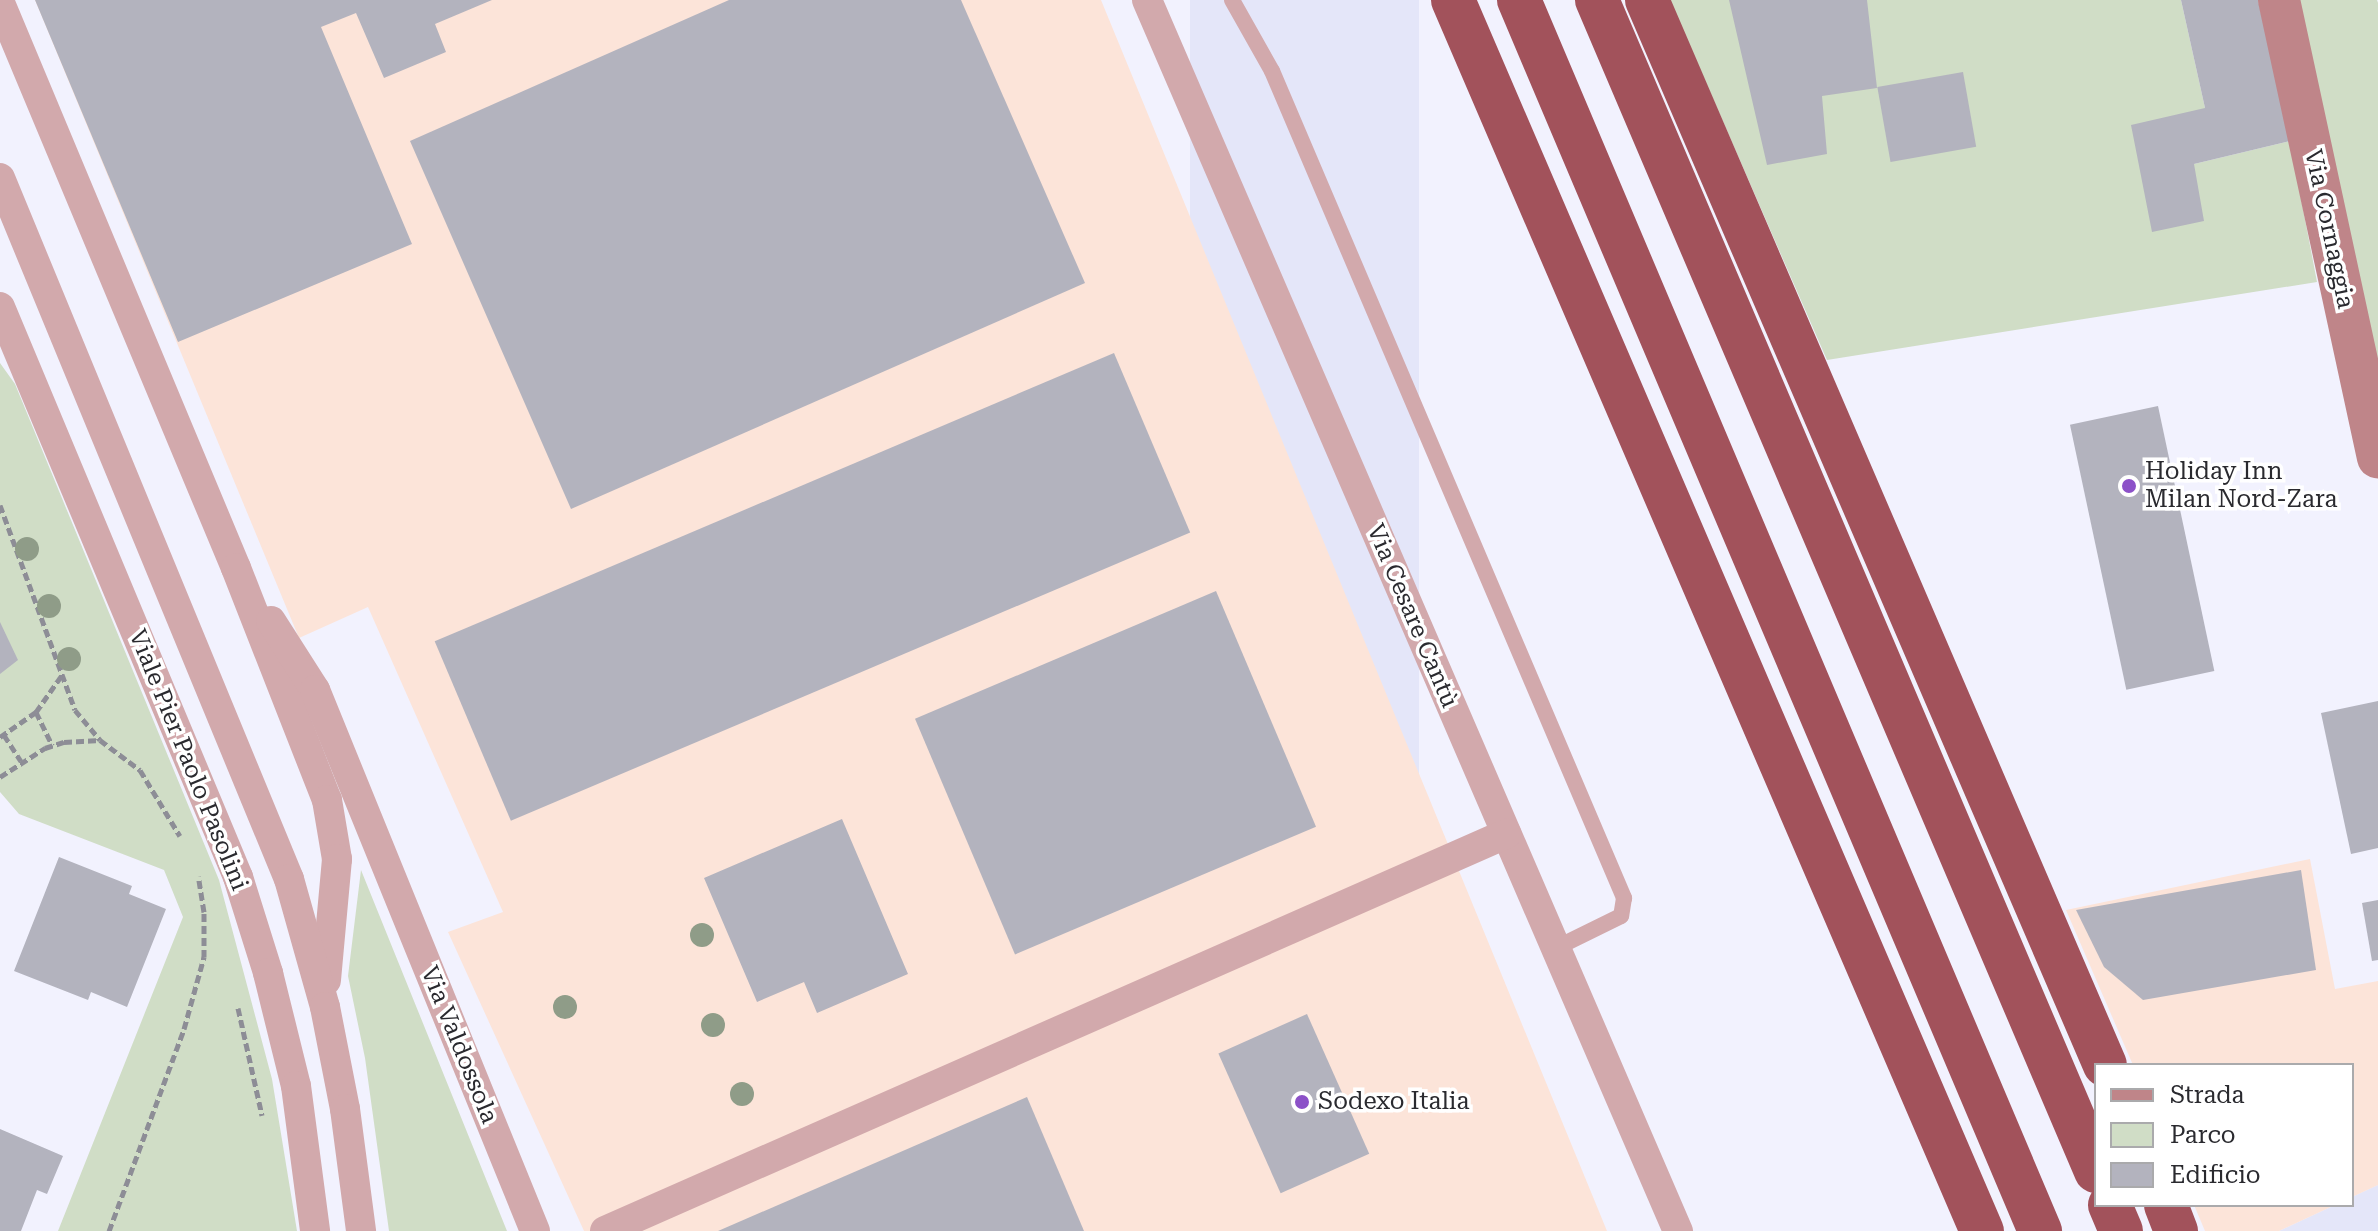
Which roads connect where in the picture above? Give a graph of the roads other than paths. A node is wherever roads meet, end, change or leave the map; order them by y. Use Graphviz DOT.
graph roads {
  1 [pos="1147,0"];
  2 [pos="1232,0"];
  3 [pos="1453,0"];
  4 [pos="1519,0"];
  5 [pos="1597,0"];
  6 [pos="1647,0"];
  7 [pos="2279,0"];
  8 [pos="0,3"];
  9 [pos="0,178"];
  10 [pos="0,307"];
  11 [pos="2378,457"];
  12 [pos="236,568"];
  13 [pos="1506,834"];
  14 [pos="383,859"];
  15 [pos="1556,948"];
  16 [pos="325,1007"];
  17 [pos="2104,1063"];
  18 [pos="2094,1166"];
  19 [pos="2111,1207"];
  20 [pos="2167,1207"];
  21 [pos="315,1231"];
  22 [pos="361,1231"];
  23 [pos="535,1231"];
  24 [pos="605,1231"];
  25 [pos="1678,1231"];
  26 [pos="1982,1231"];
  27 [pos="2040,1231"];
  28 [pos="2121,1231"];
  29 [pos="2176,1231"];
  1 -- 13 [label="street, Via Cesare Cantù"];
  2 -- 15 [label="lane"];
  3 -- 26 [label="highway"];
  4 -- 27 [label="highway"];
  5 -- 18 [label="highway"];
  6 -- 17 [label="highway"];
  7 -- 11 [label="street, Via Cornaggia"];
  8 -- 12 [label="street, Viale Pier Paolo Pasolini"];
  9 -- 16 [label="street, Viale Pier Paolo Pasolini"];
  10 -- 21 [label="street, Viale Pier Paolo Pasolini"];
  12 -- 14 [label="street, Viale Pier Paolo Pasolini"];
  12 -- 16 [label="street, Viale Pier Paolo Pasolini"];
  13 -- 15 [label="street, Via Cesare Cantù"];
  13 -- 24 [label="street"];
  14 -- 23 [label="street, Via Valdossola"];
  15 -- 25 [label="street, Via Cesare Cantù"];
  16 -- 22 [label="street, Viale Pier Paolo Pasolini"];
  19 -- 28 [label="highway"];
  20 -- 29 [label="highway"];
}
